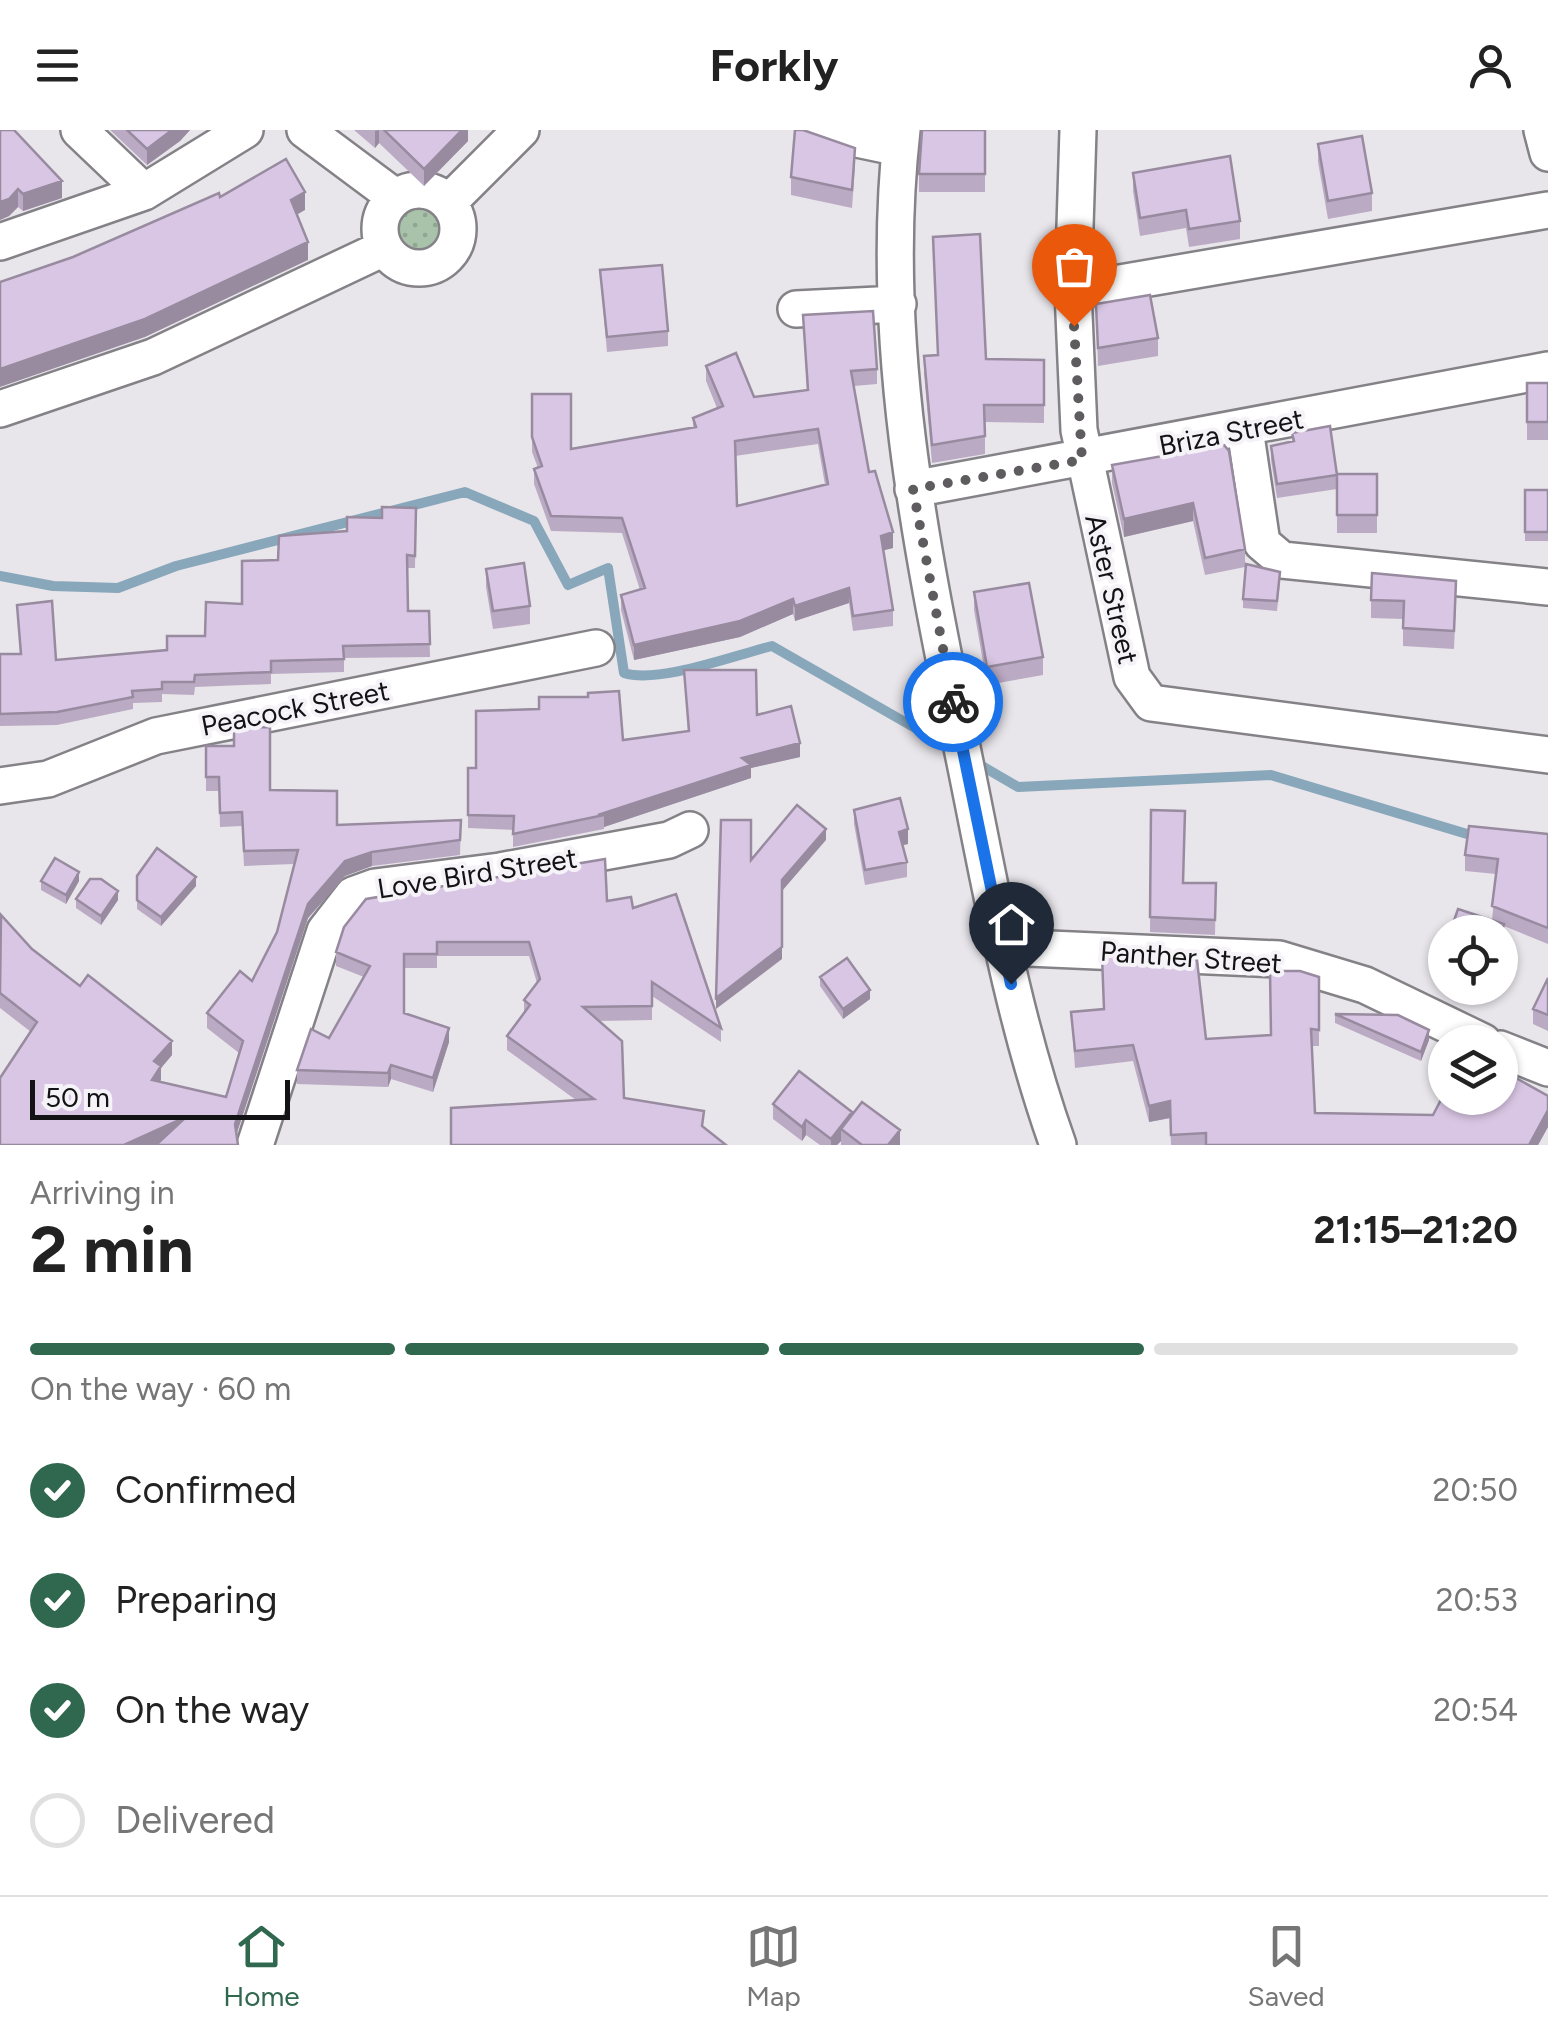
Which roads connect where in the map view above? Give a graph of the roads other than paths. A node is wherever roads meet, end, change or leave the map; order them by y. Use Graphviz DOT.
graph roads {
  1 [pos="79,130"];
  2 [pos="245,130"];
  3 [pos="305,130"];
  4 [pos="520,130"];
  5 [pos="814,130"];
  6 [pos="1078,130"];
  7 [pos="1542,130"];
  8 [pos="901,139"];
  9 [pos="1548,152"];
  10 [pos="144,192"];
  11 [pos="396,197"];
  12 [pos="448,202"];
  13 [pos="1548,210"];
  14 [pos="0,242"];
  15 [pos="384,248"];
  16 [pos="1073,291"];
  17 [pos="898,304"];
  18 [pos="796,309"];
  19 [pos="1548,370"];
  20 [pos="0,409"];
  21 [pos="1245,430"];
  22 [pos="1082,460"];
  23 [pos="913,489"];
  24 [pos="1548,587"];
  25 [pos="596,648"];
  26 [pos="1548,755"];
  27 [pos="0,786"];
  28 [pos="690,830"];
  29 [pos="1003,947"];
  30 [pos="1448,1025"];
  31 [pos="1518,1056"];
  32 [pos="1548,1068"];
  33 [pos="255,1145"];
  34 [pos="1058,1145"];
  1 -- 10 [label="street"];
  2 -- 10 [label="street"];
  3 -- 11 [label="street"];
  4 -- 12 [label="street"];
  5 -- 8 [label="street"];
  6 -- 16 [label="street, Aster Street"];
  7 -- 9 [label="street"];
  8 -- 17 [label="street"];
  10 -- 14 [label="street"];
  11 -- 12 [label="street"];
  11 -- 15 [label="street"];
  12 -- 15 [label="street"];
  13 -- 16 [label="street"];
  15 -- 20 [label="street"];
  16 -- 22 [label="street, Aster Street"];
  17 -- 18 [label="street"];
  17 -- 23 [label="street"];
  19 -- 21 [label="street, Briza Street"];
  21 -- 22 [label="street, Briza Street"];
  21 -- 24 [label="street"];
  22 -- 23 [label="street, Briza Street"];
  22 -- 26 [label="street, Aster Street"];
  23 -- 29 [label="street"];
  25 -- 27 [label="street, Peacock Street"];
  28 -- 33 [label="street, Love Bird Street"];
  29 -- 30 [label="street, Panther Street"];
  29 -- 34 [label="street"];
  31 -- 32 [label="street"];
}
